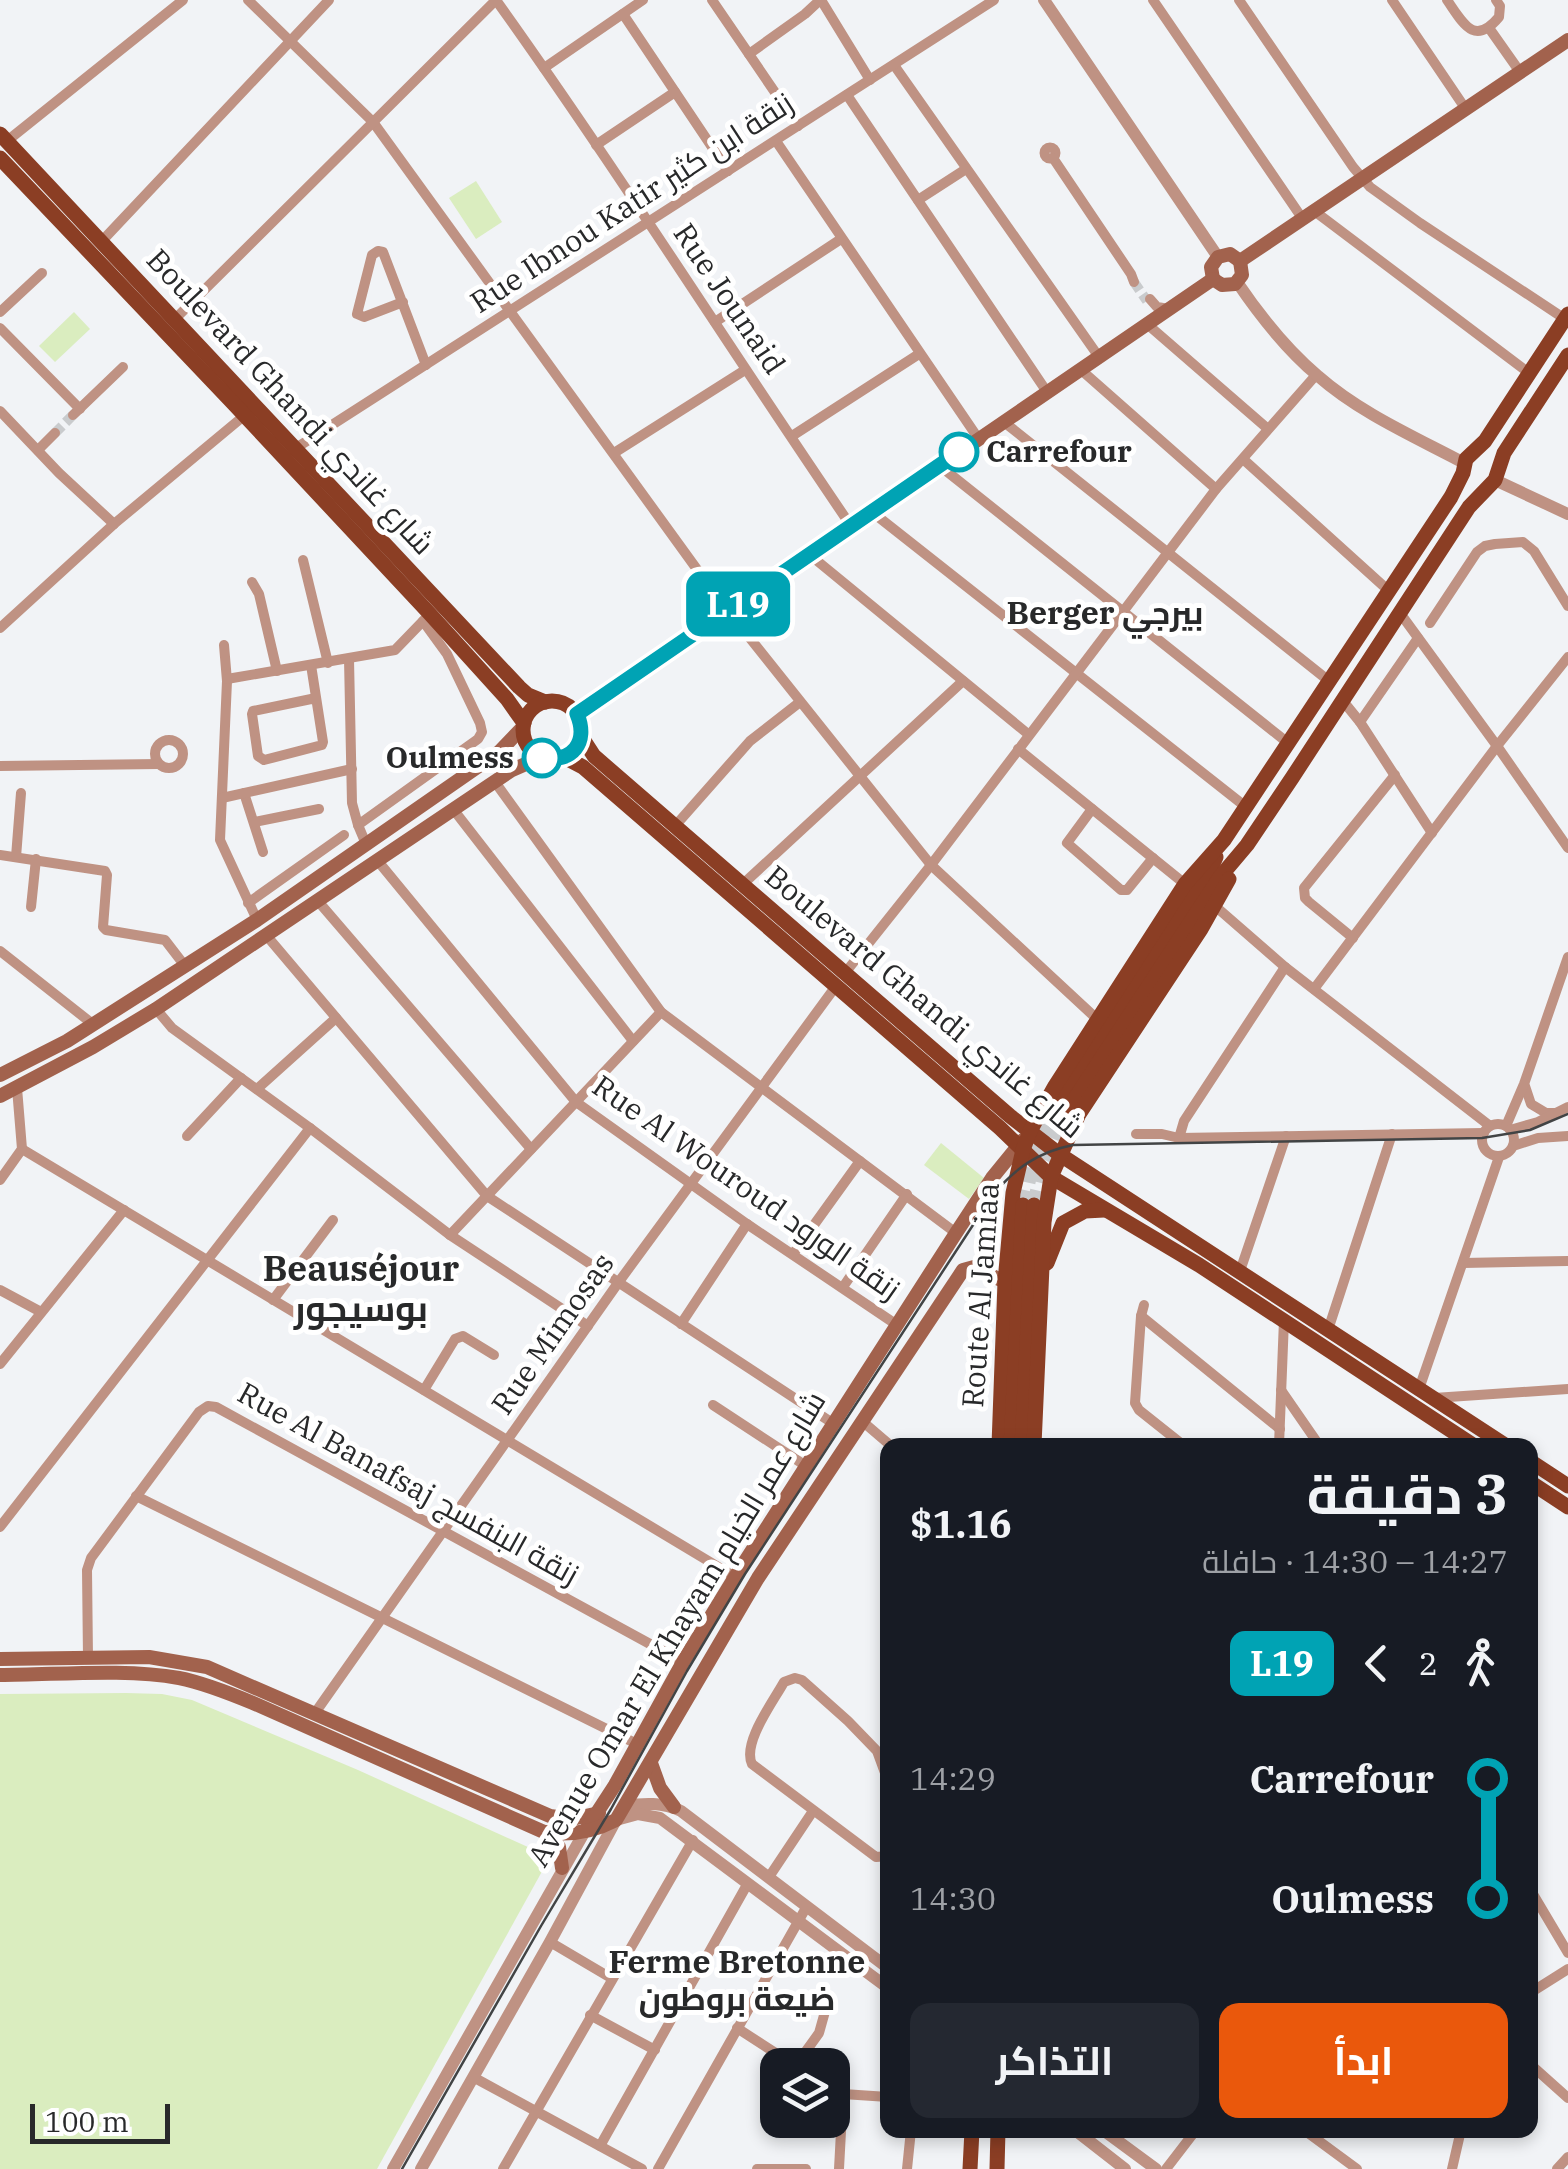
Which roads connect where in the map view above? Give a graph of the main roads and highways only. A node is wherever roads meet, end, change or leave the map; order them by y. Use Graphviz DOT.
graph roads {
  1 [pos="1568,40"];
  2 [pos="3,137"];
  3 [pos="0,158"];
  4 [pos="1240,261"];
  5 [pos="1214,278"];
  6 [pos="1566,316"];
  7 [pos="1568,355"];
  8 [pos="1467,463"];
  9 [pos="1494,477"];
  10 [pos="545,702"];
  11 [pos="577,714"];
  12 [pos="524,725"];
  13 [pos="581,736"];
  14 [pos="564,757"];
  15 [pos="547,759"];
  16 [pos="1224,840"];
  17 [pos="1247,845"];
  18 [pos="840,980"];
  19 [pos="0,1075"];
  20 [pos="0,1096"];
  21 [pos="1030,1131"];
  22 [pos="1021,1148"];
  23 [pos="1059,1154"];
  24 [pos="1051,1177"];
  25 [pos="1106,1210"];
  26 [pos="1041,1281"];
  27 [pos="1006,1282"];
  28 [pos="999,1438"];
  29 [pos="1011,1438"];
  30 [pos="1022,1438"];
  31 [pos="1034,1438"];
  32 [pos="1463,1438"];
  33 [pos="1495,1438"];
  34 [pos="1538,1466"];
  35 [pos="1568,1486"];
  36 [pos="1538,1487"];
  37 [pos="1568,1507"];
  38 [pos="0,1658"];
  39 [pos="0,1676"];
  40 [pos="651,1763"];
  41 [pos="674,1807"];
  42 [pos="620,1813"];
  43 [pos="598,1814"];
  44 [pos="585,1831"];
  45 [pos="544,1832"];
  46 [pos="562,1868"];
  47 [pos="972,2138"];
  48 [pos="1000,2138"];
  49 [pos="970,2169"];
  50 [pos="997,2169"];
  1 -- 4 [label="main road"];
  2 -- 10 [label="main road, Boulevard Ghandi شارع غاندي"];
  3 -- 12 [label="main road, Boulevard Ghandi شارع غاندي"];
  4 -- 5 [label="main road"];
  4 -- 5 [label="main road"];
  5 -- 11 [label="main road"];
  6 -- 8 [label="main road"];
  7 -- 9 [label="main road"];
  8 -- 9 [label="main road"];
  8 -- 9 [label="main road"];
  8 -- 16 [label="main road"];
  9 -- 17 [label="main road"];
  10 -- 11 [label="main road"];
  10 -- 12 [label="main road"];
  11 -- 13 [label="main road"];
  12 -- 15 [label="main road"];
  12 -- 19 [label="main road"];
  13 -- 14 [label="main road"];
  13 -- 18 [label="main road, Boulevard Ghandi شارع غاندي"];
  14 -- 15 [label="main road"];
  14 -- 18 [label="main road, Boulevard Ghandi شارع غاندي"];
  15 -- 20 [label="main road"];
  16 -- 17 [label="main road"];
  16 -- 21 [label="main road, Route Al Jamiaa"];
  17 -- 23 [label="main road, Route Al Jamiaa"];
  18 -- 21 [label="main road, Boulevard Ghandi شارع غاندي"];
  18 -- 22 [label="main road, Boulevard Ghandi شارع غاندي"];
  21 -- 22 [label="main road, Route Al Jamiaa"];
  21 -- 23 [label="main road, Boulevard Ghandi شارع غاندي"];
  22 -- 24 [label="main road, Boulevard Ghandi شارع غاندي"];
  22 -- 27 [label="main road, Route Al Jamiaa"];
  22 -- 43 [label="main road, Avenue Omar El Khayam شارع عمر الخيام"];
  23 -- 24 [label="main road, Route Al Jamiaa"];
  23 -- 33 [label="main road, Boulevard Ghandi شارع غاندي"];
  24 -- 25 [label="main road, Boulevard Ghandi شارع غاندي"];
  24 -- 26 [label="main road, Route Al Jamiaa"];
  25 -- 26 [label="main road"];
  25 -- 32 [label="main road, Boulevard Ghandi شارع غاندي"];
  26 -- 31 [label="main road, Route Al Jamiaa"];
  27 -- 28 [label="main road, Route Al Jamiaa"];
  27 -- 40 [label="main road, Avenue Omar El Khayam شارع عمر الخيام"];
  29 -- 30 [label="main road"];
  34 -- 35 [label="main road"];
  36 -- 37 [label="main road"];
  38 -- 43 [label="main road"];
  39 -- 45 [label="main road"];
  40 -- 41 [label="main road"];
  40 -- 42 [label="main road, Avenue Omar El Khayam شارع عمر الخيام"];
  42 -- 43 [label="main road"];
  42 -- 44 [label="main road"];
  43 -- 44 [label="main road, Avenue Omar El Khayam شارع عمر الخيام"];
  44 -- 45 [label="main road"];
  45 -- 46 [label="main road"];
  47 -- 49 [label="main road"];
  48 -- 50 [label="main road"];
}
